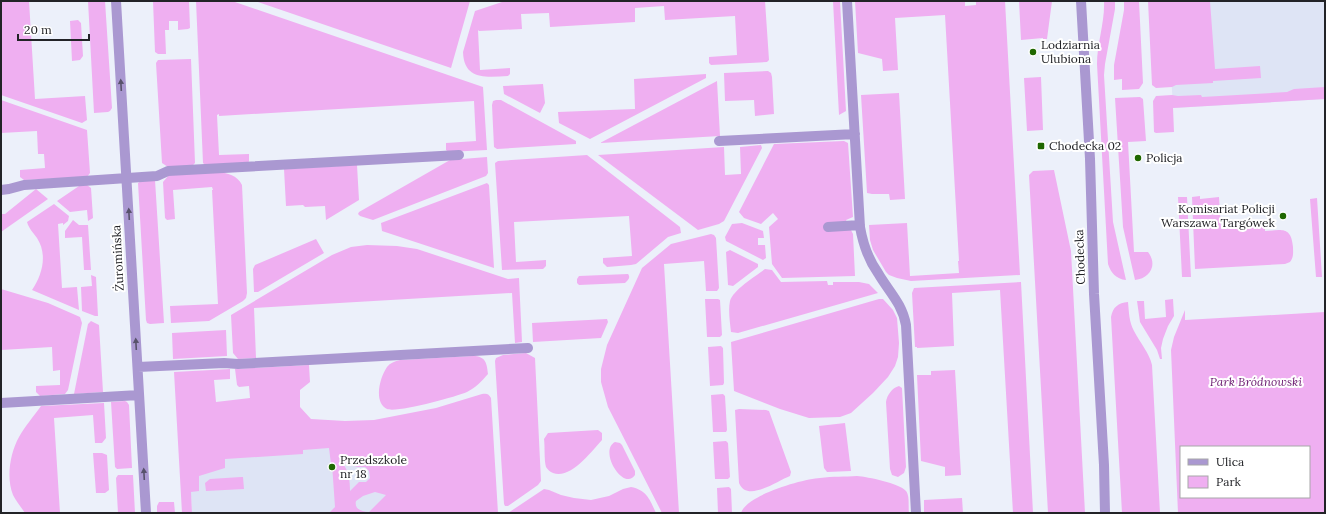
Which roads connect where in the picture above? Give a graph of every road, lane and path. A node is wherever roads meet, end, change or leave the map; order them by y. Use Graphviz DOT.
graph roads {
  1 [pos="116,1"];
  2 [pos="847,1"];
  3 [pos="1080,1"];
  4 [pos="855,134"];
  5 [pos="719,141"];
  6 [pos="459,155"];
  7 [pos="127,178"];
  8 [pos="1,190"];
  9 [pos="860,225"];
  10 [pos="828,227"];
  11 [pos="528,348"];
  12 [pos="138,368"];
  13 [pos="139,395"];
  14 [pos="1,403"];
  15 [pos="146,513"];
  16 [pos="916,513"];
  17 [pos="1105,513"];
  7 -- 1 [label="street, Żuromińska, one-way"];
  2 -- 4 [label="street"];
  3 -- 17 [label="street, Chodecka"];
  4 -- 5 [label="street"];
  4 -- 9 [label="street"];
  6 -- 7 [label="street"];
  7 -- 8 [label="street"];
  12 -- 7 [label="street, Żuromińska, one-way"];
  9 -- 10 [label="street"];
  9 -- 16 [label="street"];
  11 -- 12 [label="street"];
  12 -- 13 [label="street, Żuromińska"];
  13 -- 14 [label="street"];
  15 -- 13 [label="street, Żuromińska, one-way"];
}
